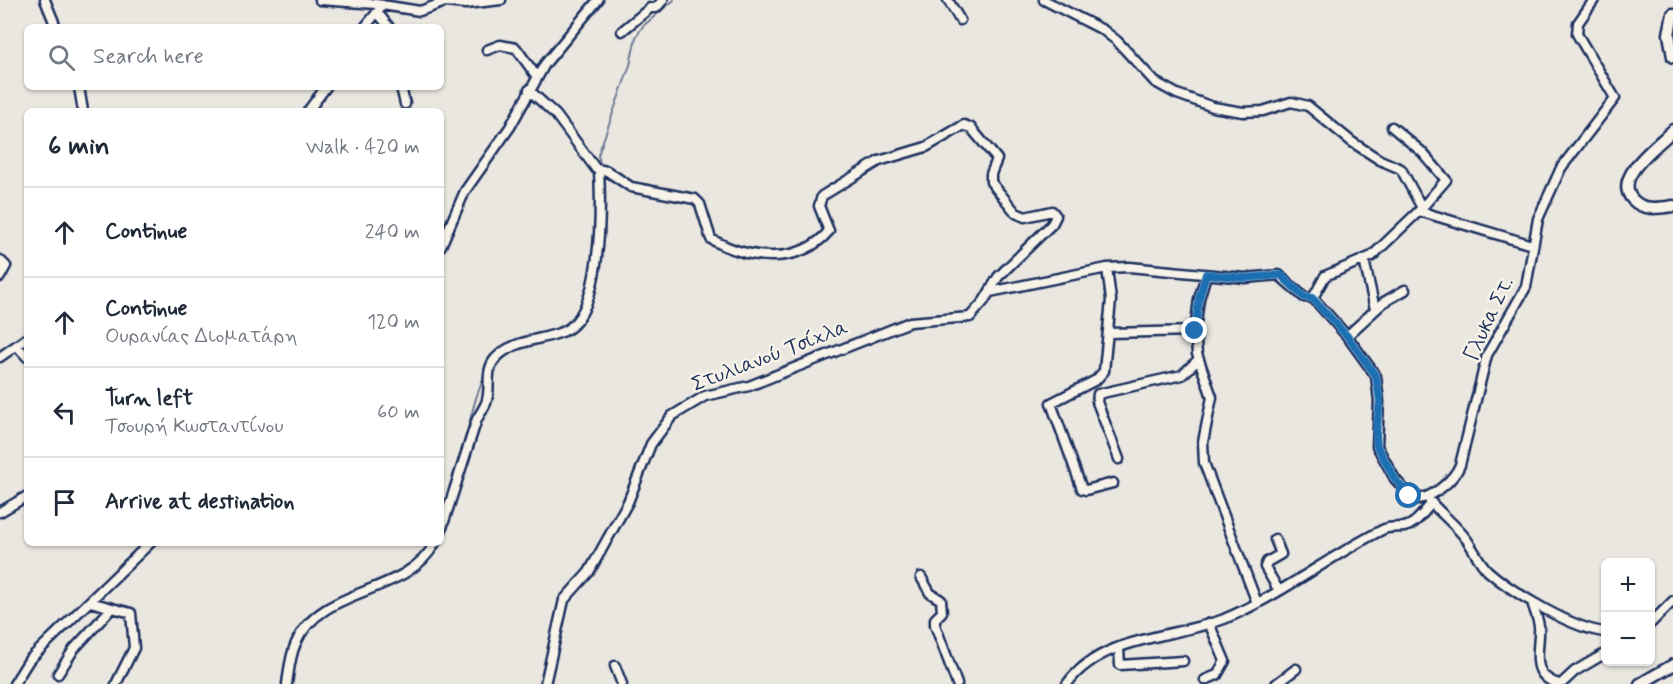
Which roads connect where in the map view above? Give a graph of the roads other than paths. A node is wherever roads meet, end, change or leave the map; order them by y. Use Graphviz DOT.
graph roads {
  1 [pos="45,0"];
  2 [pos="320,0"];
  3 [pos="501,0"];
  4 [pos="598,0"];
  5 [pos="663,0"];
  6 [pos="948,0"];
  7 [pos="1044,0"];
  8 [pos="1594,0"];
  9 [pos="352,1"];
  10 [pos="378,5"];
  11 [pos="1673,14"];
  12 [pos="960,20"];
  13 [pos="55,24"];
  14 [pos="367,24"];
  15 [pos="388,24"];
  16 [pos="622,31"];
  17 [pos="487,50"];
  18 [pos="1673,57"];
  19 [pos="537,77"];
  20 [pos="80,90"];
  21 [pos="324,90"];
  22 [pos="402,90"];
  23 [pos="529,90"];
  24 [pos="405,104"];
  25 [pos="82,108"];
  26 [pos="310,108"];
  27 [pos="1392,127"];
  28 [pos="1673,130"];
  29 [pos="602,171"];
  30 [pos="1673,206"];
  31 [pos="1420,210"];
  32 [pos="444,239"];
  33 [pos="1532,245"];
  34 [pos="1364,260"];
  35 [pos="2,261"];
  36 [pos="1107,268"];
  37 [pos="1206,274"];
  38 [pos="0,277"];
  39 [pos="1405,290"];
  40 [pos="990,292"];
  41 [pos="1312,298"];
  42 [pos="1375,309"];
  43 [pos="1195,331"];
  44 [pos="1109,333"];
  45 [pos="1347,336"];
  46 [pos="24,340"];
  47 [pos="17,346"];
  48 [pos="24,354"];
  49 [pos="0,357"];
  50 [pos="1198,360"];
  51 [pos="1119,459"];
  52 [pos="1113,483"];
  53 [pos="24,498"];
  54 [pos="1429,500"];
  55 [pos="0,512"];
  56 [pos="444,522"];
  57 [pos="1275,539"];
  58 [pos="147,546"];
  59 [pos="433,546"];
  60 [pos="921,577"];
  61 [pos="1279,591"];
  62 [pos="90,602"];
  63 [pos="1532,602"];
  64 [pos="1673,602"];
  65 [pos="1257,603"];
  66 [pos="111,609"];
  67 [pos="1655,620"];
  68 [pos="1209,623"];
  69 [pos="1601,631"];
  70 [pos="1119,648"];
  71 [pos="1601,655"];
  72 [pos="1183,661"];
  73 [pos="1673,665"];
  74 [pos="615,666"];
  75 [pos="1296,669"];
  76 [pos="58,674"];
  77 [pos="1204,680"];
  78 [pos="17,683"];
  79 [pos="1558,683"];
  80 [pos="116,684"];
  81 [pos="287,684"];
  82 [pos="545,684"];
  83 [pos="622,684"];
  84 [pos="957,684"];
  85 [pos="1067,684"];
  86 [pos="1276,684"];
  87 [pos="1640,684"];
  1 -- 13 [label="street"];
  2 -- 9 [label="street"];
  3 -- 10 [label="street"];
  4 -- 19 [label="street"];
  5 -- 16 [label="street"];
  6 -- 12 [label="street"];
  7 -- 31 [label="street"];
  8 -- 33 [label="street, Γλυκα Στ."];
  9 -- 10 [label="street"];
  10 -- 14 [label="street"];
  10 -- 15 [label="street"];
  11 -- 18 [label="main road"];
  17 -- 19 [label="street"];
  19 -- 23 [label="street"];
  20 -- 25 [label="street"];
  21 -- 26 [label="street"];
  22 -- 24 [label="street"];
  23 -- 29 [label="street"];
  23 -- 32 [label="street"];
  27 -- 31 [label="street"];
  28 -- 30 [label="main road"];
  29 -- 40 [label="street, Στυλιανού Τσίχλα"];
  29 -- 56 [label="street"];
  31 -- 33 [label="street"];
  31 -- 34 [label="street"];
  33 -- 54 [label="street, Γλυκα Στ."];
  34 -- 41 [label="street"];
  34 -- 42 [label="street"];
  35 -- 38 [label="street"];
  36 -- 37 [label="street"];
  36 -- 40 [label="street"];
  36 -- 44 [label="street"];
  37 -- 41 [label="street"];
  37 -- 43 [label="street"];
  39 -- 42 [label="street"];
  40 -- 82 [label="street, Στυλιανού Τσίχλα"];
  41 -- 45 [label="street"];
  42 -- 45 [label="street"];
  43 -- 44 [label="street"];
  43 -- 50 [label="street"];
  44 -- 52 [label="street"];
  45 -- 54 [label="street"];
  46 -- 47 [label="street"];
  47 -- 48 [label="street"];
  47 -- 49 [label="street"];
  50 -- 51 [label="street"];
  50 -- 65 [label="street"];
  53 -- 55 [label="street"];
  54 -- 61 [label="street, Γλυκα Στ."];
  54 -- 63 [label="street"];
  57 -- 61 [label="street"];
  58 -- 62 [label="street"];
  59 -- 81 [label="street"];
  60 -- 84 [label="street"];
  61 -- 65 [label="street, Γλυκα Στ."];
  62 -- 66 [label="street"];
  62 -- 78 [label="street"];
  63 -- 69 [label="street"];
  63 -- 79 [label="street"];
  64 -- 67 [label="street"];
  65 -- 68 [label="street, Γλυκα Στ."];
  66 -- 76 [label="street"];
  66 -- 80 [label="street"];
  68 -- 70 [label="street, Γλυκα Στ."];
  68 -- 77 [label="street"];
  70 -- 72 [label="street"];
  70 -- 85 [label="street, Γλυκα Στ."];
  71 -- 79 [label="street"];
  73 -- 87 [label="main road"];
  74 -- 83 [label="street"];
  75 -- 86 [label="street"];
}
